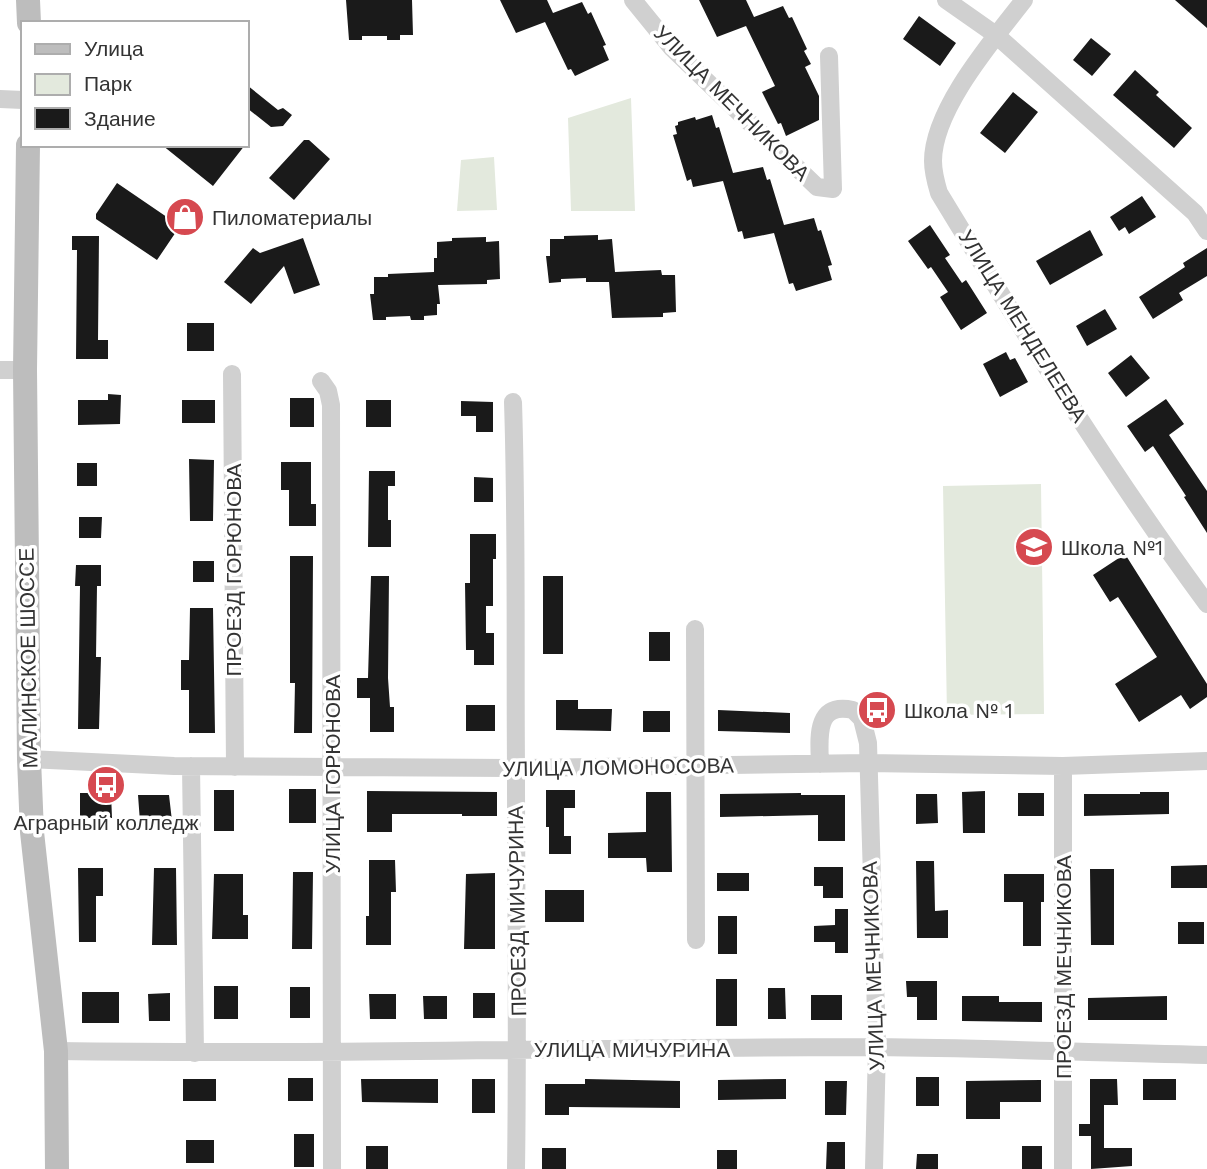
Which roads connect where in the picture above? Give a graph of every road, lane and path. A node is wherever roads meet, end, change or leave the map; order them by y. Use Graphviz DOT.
graph roads {
  1 [pos="28,0"];
  2 [pos="633,0"];
  3 [pos="946,0"];
  4 [pos="1024,0"];
  5 [pos="29,21"];
  6 [pos="996,35"];
  7 [pos="830,56"];
  8 [pos="0,99"];
  9 [pos="21,100"];
  10 [pos="28,147"];
  11 [pos="1207,231"];
  12 [pos="0,370"];
  13 [pos="25,370"];
  14 [pos="232,374"];
  15 [pos="321,381"];
  16 [pos="513,402"];
  17 [pos="1207,604"];
  18 [pos="695,629"];
  19 [pos="29,759"];
  20 [pos="1207,761"];
  21 [pos="867,763"];
  22 [pos="820,764"];
  23 [pos="191,766"];
  24 [pos="697,766"];
  25 [pos="1063,766"];
  26 [pos="235,767"];
  27 [pos="332,767"];
  28 [pos="516,768"];
  29 [pos="696,940"];
  30 [pos="877,1047"];
  31 [pos="518,1049"];
  32 [pos="1063,1050"];
  33 [pos="56,1051"];
  34 [pos="195,1054"];
  35 [pos="333,1054"];
  36 [pos="1207,1055"];
  37 [pos="57,1169"];
  38 [pos="332,1169"];
  39 [pos="516,1169"];
  40 [pos="874,1169"];
  41 [pos="1063,1169"];
  1 -- 5 [label="main road"];
  2 -- 7 [label="street, УЛИЦА МЕЧНИКОВА"];
  3 -- 6 [label="street"];
  4 -- 6 [label="street, УЛИЦА МЕНДЕЛЕЕВА"];
  6 -- 11 [label="street"];
  6 -- 17 [label="street, УЛИЦА МЕНДЕЛЕЕВА"];
  8 -- 9 [label="street"];
  10 -- 13 [label="main road, МАЛИНСКОЕ ШОССЕ"];
  12 -- 13 [label="street"];
  13 -- 19 [label="main road, МАЛИНСКОЕ ШОССЕ"];
  14 -- 26 [label="street, ПРОЕЗД ГОРЮНОВА"];
  15 -- 27 [label="street, УЛИЦА ГОРЮНОВА"];
  16 -- 28 [label="street, ПРОЕЗД МИЧУРИНА"];
  18 -- 24 [label="street"];
  19 -- 23 [label="street, УЛИЦА ЛОМОНОСОВА"];
  19 -- 33 [label="main road, МАЛИНСКОЕ ШОССЕ"];
  20 -- 25 [label="street, УЛИЦА ЛОМОНОСОВА"];
  21 -- 22 [label="street, УЛИЦА ЛОМОНОСОВА"];
  21 -- 22 [label="street, УЛИЦА МЕЧНИКОВА"];
  21 -- 25 [label="street, УЛИЦА ЛОМОНОСОВА"];
  21 -- 30 [label="street, УЛИЦА МЕЧНИКОВА"];
  22 -- 24 [label="street, УЛИЦА ЛОМОНОСОВА"];
  23 -- 26 [label="street, УЛИЦА ЛОМОНОСОВА"];
  23 -- 34 [label="street"];
  24 -- 28 [label="street, УЛИЦА ЛОМОНОСОВА"];
  24 -- 29 [label="street"];
  25 -- 32 [label="street, ПРОЕЗД МЕЧНИКОВА"];
  26 -- 27 [label="street, УЛИЦА ЛОМОНОСОВА"];
  27 -- 28 [label="street, УЛИЦА ЛОМОНОСОВА"];
  27 -- 35 [label="street, УЛИЦА ГОРЮНОВА"];
  28 -- 31 [label="street, ПРОЕЗД МИЧУРИНА"];
  30 -- 31 [label="street, УЛИЦА МИЧУРИНА"];
  30 -- 32 [label="street, УЛИЦА МИЧУРИНА"];
  30 -- 40 [label="street, УЛИЦА МЕЧНИКОВА"];
  31 -- 35 [label="street, УЛИЦА МИЧУРИНА"];
  31 -- 39 [label="street, ПРОЕЗД МИЧУРИНА"];
  32 -- 36 [label="street, УЛИЦА МИЧУРИНА"];
  32 -- 41 [label="street, ПРОЕЗД МЕЧНИКОВА"];
  33 -- 34 [label="street, УЛИЦА МИЧУРИНА"];
  33 -- 37 [label="main road, МАЛИНСКОЕ ШОССЕ"];
  34 -- 35 [label="street, УЛИЦА МИЧУРИНА"];
  35 -- 38 [label="street, УЛИЦА ГОРЮНОВА"];
}
